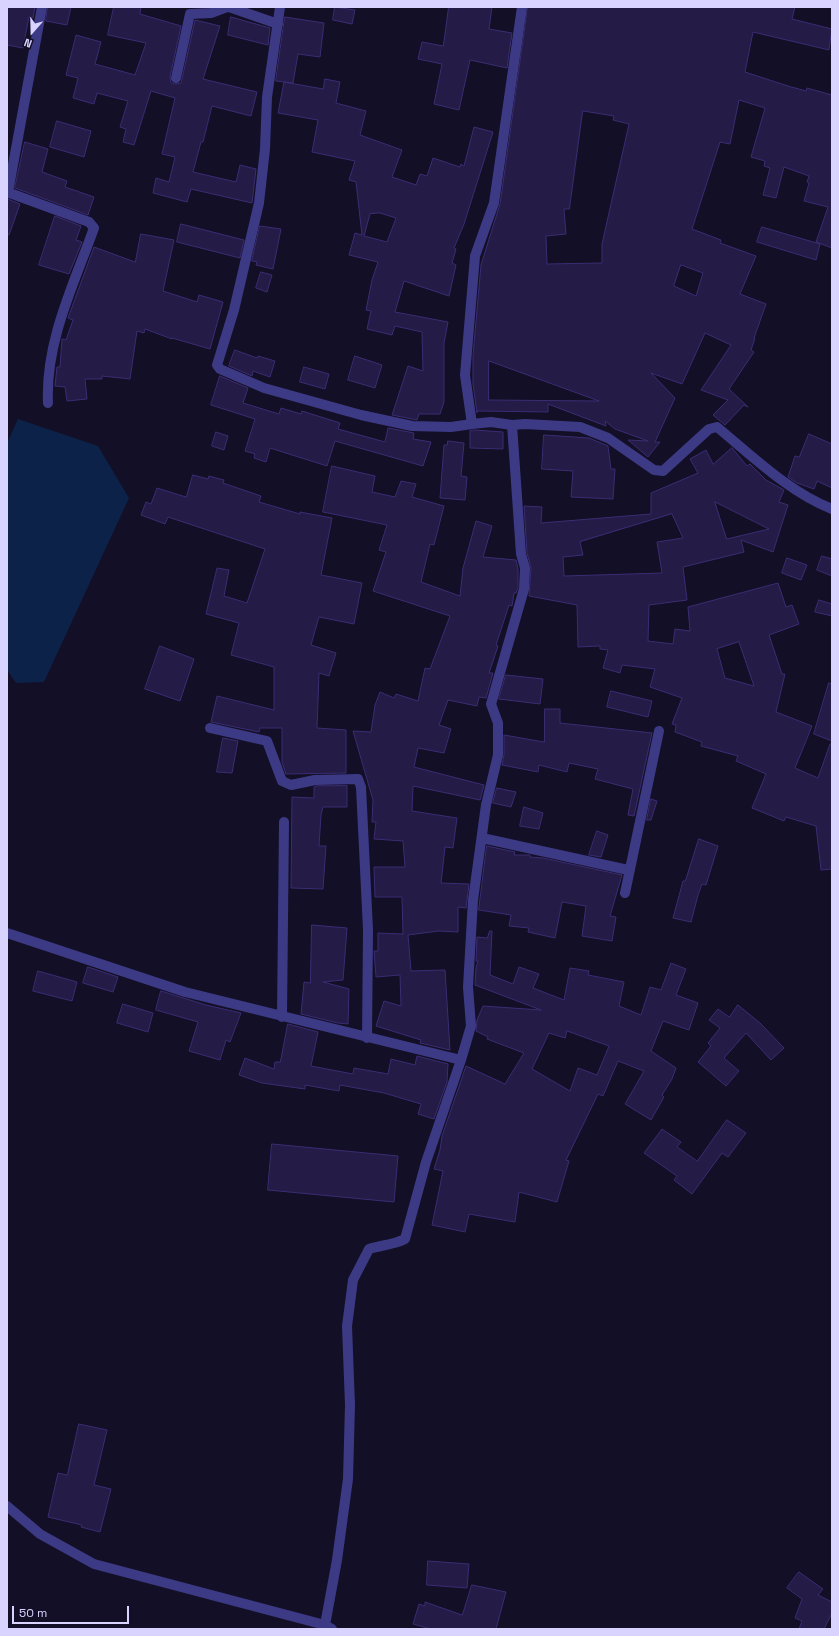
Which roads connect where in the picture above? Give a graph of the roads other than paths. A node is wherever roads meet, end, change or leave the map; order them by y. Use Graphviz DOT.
graph roads {
  1 [pos="42,7"];
  2 [pos="228,7"];
  3 [pos="280,7"];
  4 [pos="522,7"];
  5 [pos="278,24"];
  6 [pos="176,78"];
  7 [pos="7,192"];
  8 [pos="48,403"];
  9 [pos="472,424"];
  10 [pos="512,425"];
  11 [pos="832,509"];
  12 [pos="210,728"];
  13 [pos="659,731"];
  14 [pos="284,822"];
  15 [pos="482,838"];
  16 [pos="628,870"];
  17 [pos="625,893"];
  18 [pos="7,933"];
  19 [pos="282,1017"];
  20 [pos="367,1038"];
  21 [pos="461,1060"];
  22 [pos="7,1506"];
  23 [pos="328,1627"];
  1 -- 7 [label="street"];
  2 -- 5 [label="street"];
  2 -- 6 [label="street"];
  3 -- 5 [label="street"];
  4 -- 9 [label="street"];
  5 -- 9 [label="street"];
  7 -- 8 [label="street"];
  9 -- 10 [label="street"];
  10 -- 11 [label="street"];
  10 -- 15 [label="street"];
  12 -- 20 [label="street"];
  13 -- 16 [label="street"];
  14 -- 19 [label="street"];
  15 -- 16 [label="street"];
  15 -- 21 [label="street"];
  16 -- 17 [label="street"];
  18 -- 19 [label="street"];
  19 -- 20 [label="street"];
  20 -- 21 [label="street"];
  21 -- 23 [label="street"];
  22 -- 23 [label="street"];
}
